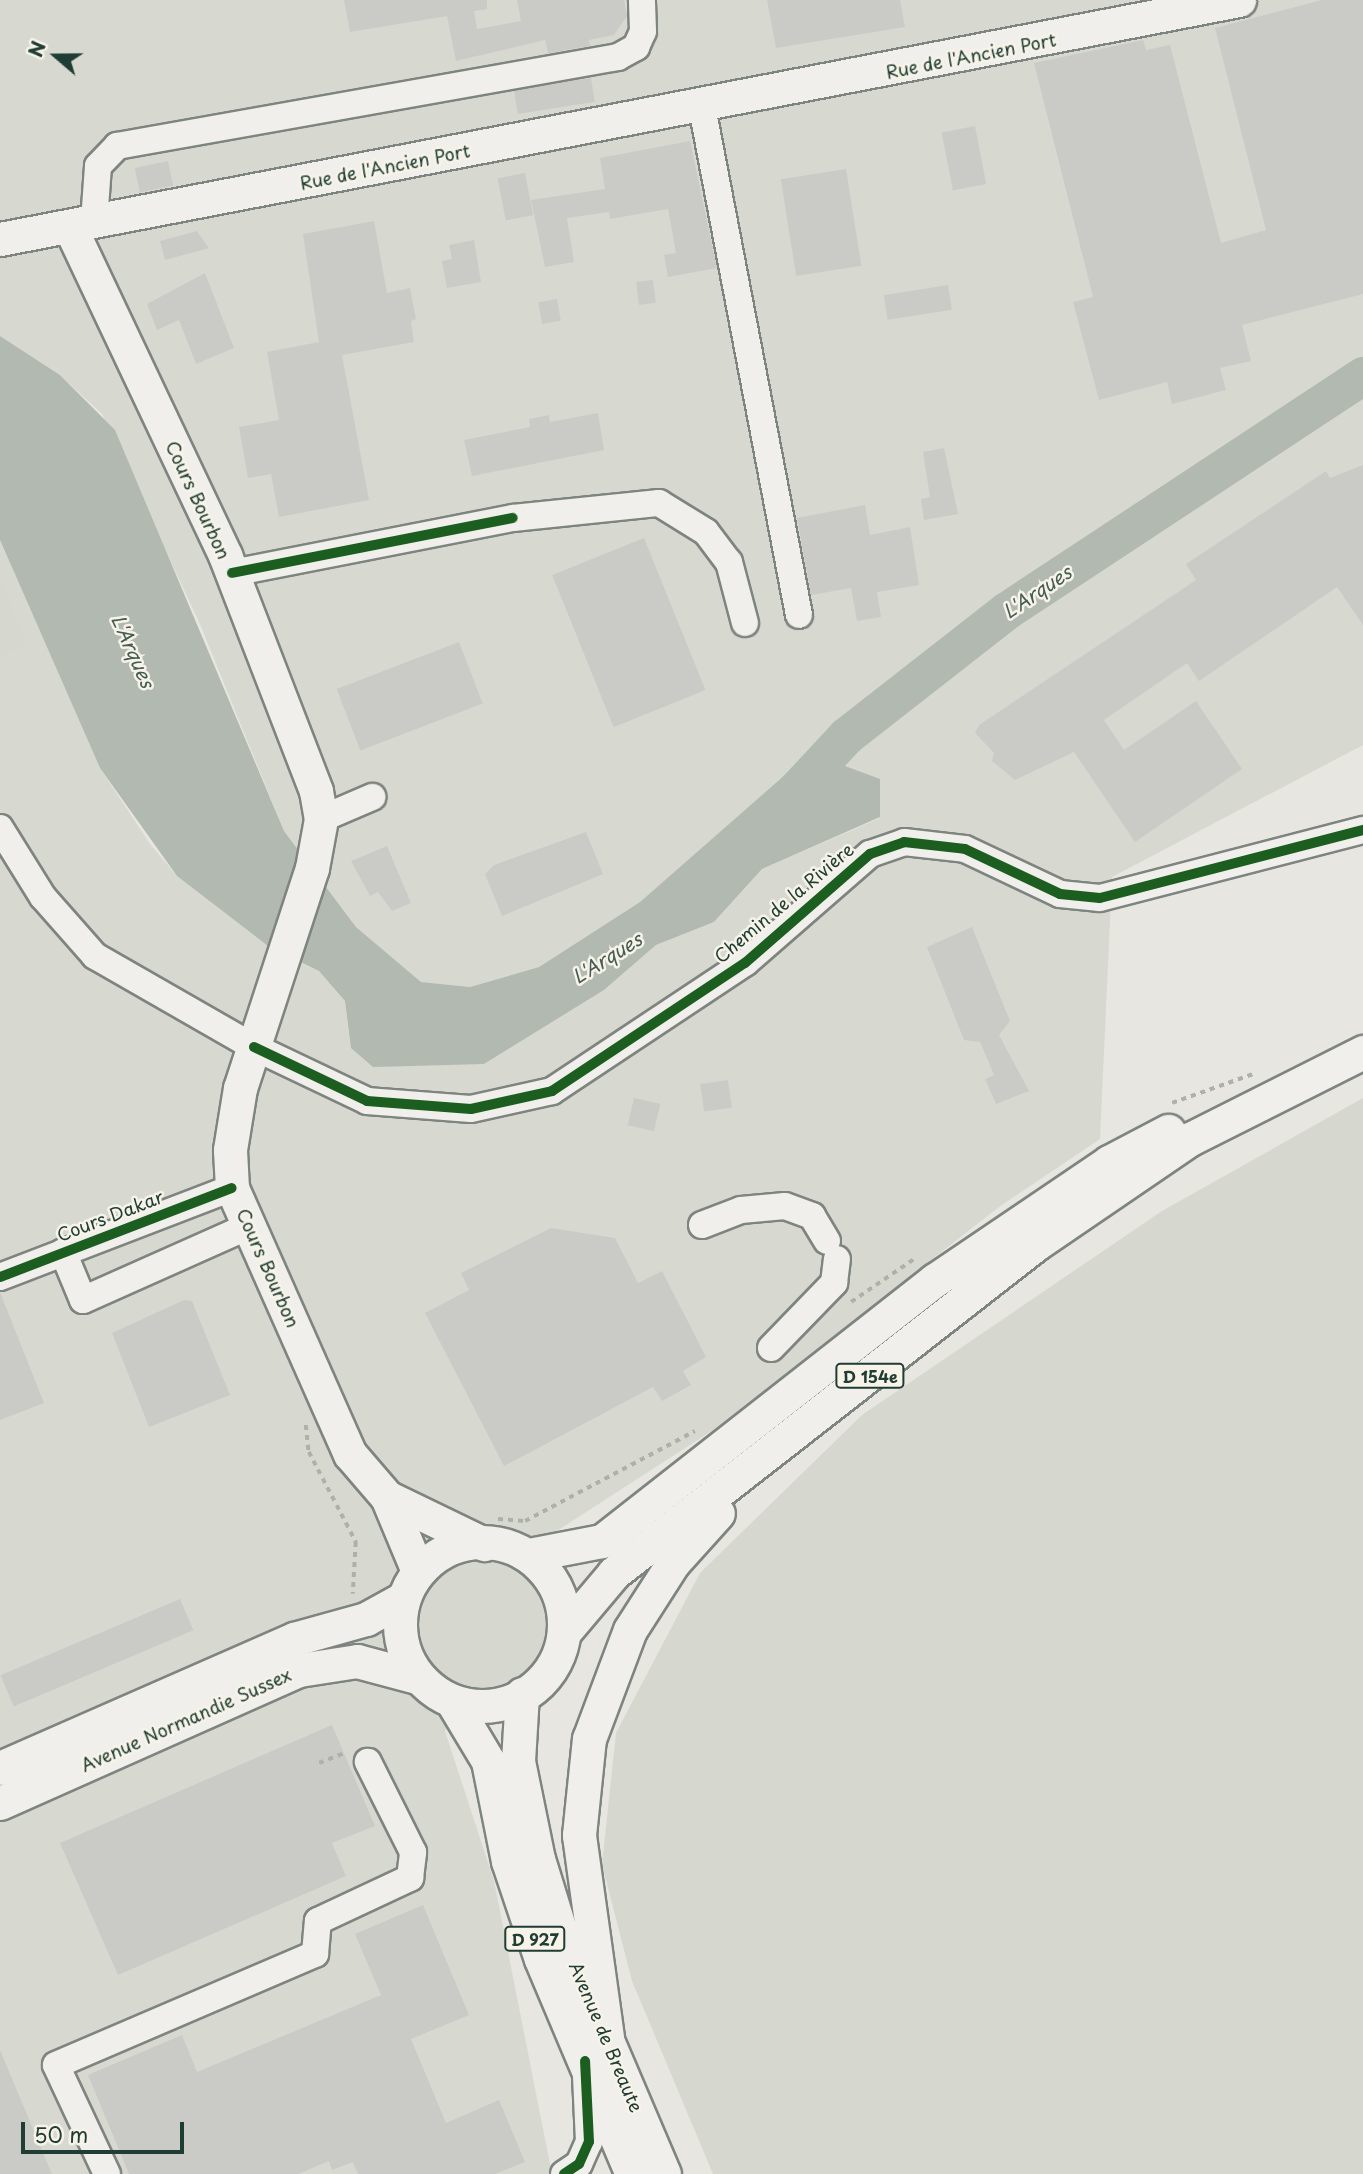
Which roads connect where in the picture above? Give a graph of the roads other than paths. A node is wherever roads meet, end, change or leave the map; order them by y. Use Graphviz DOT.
graph roads {
  1 [pos="642,0"];
  2 [pos="1239,0"];
  3 [pos="702,107"];
  4 [pos="82,224"];
  5 [pos="0,240"];
  6 [pos="232,573"];
  7 [pos="799,615"];
  8 [pos="745,623"];
  9 [pos="372,797"];
  10 [pos="321,819"];
  11 [pos="0,828"];
  12 [pos="1363,830"];
  13 [pos="254,1048"];
  14 [pos="1362,1052"];
  15 [pos="232,1188"];
  16 [pos="702,1225"];
  17 [pos="249,1226"];
  18 [pos="63,1252"];
  19 [pos="0,1277"];
  20 [pos="771,1348"];
  21 [pos="816,1419"];
  22 [pos="387,1497"];
  23 [pos="486,1531"];
  24 [pos="529,1555"];
  25 [pos="410,1585"];
  26 [pos="566,1630"];
  27 [pos="418,1676"];
  28 [pos="522,1694"];
  29 [pos="452,1701"];
  30 [pos="368,1762"];
  31 [pos="0,1768"];
  32 [pos="0,1803"];
  33 [pos="596,2049"];
  34 [pos="107,2174"];
  35 [pos="564,2174"];
  36 [pos="632,2174"];
  37 [pos="664,2174"];
  1 -- 4 [label="street"];
  2 -- 3 [label="main road, Rue de l'Ancien Port"];
  3 -- 4 [label="main road, Rue de l'Ancien Port"];
  3 -- 7 [label="street"];
  4 -- 5 [label="main road, Rue de l'Ancien Port"];
  4 -- 6 [label="main road, Cours Bourbon"];
  6 -- 8 [label="street"];
  6 -- 10 [label="main road, Cours Bourbon"];
  9 -- 10 [label="street"];
  10 -- 13 [label="main road, Cours Bourbon"];
  11 -- 13 [label="street, Chemin de la Rivière"];
  12 -- 13 [label="street, Chemin de la Rivière"];
  13 -- 15 [label="main road, Cours Bourbon"];
  14 -- 21 [label="main road, D 154e"];
  14 -- 24 [label="main road, D 154e"];
  15 -- 17 [label="main road, Cours Bourbon"];
  15 -- 18 [label="street, Cours Dakar"];
  16 -- 20 [label="street"];
  17 -- 18 [label="street"];
  17 -- 22 [label="main road, Cours Bourbon"];
  18 -- 19 [label="street, Cours Dakar"];
  21 -- 26 [label="main road, D 154e"];
  21 -- 33 [label="main road"];
  22 -- 23 [label="main road, Cours Bourbon"];
  22 -- 25 [label="main road, Cours Bourbon"];
  23 -- 24 [label="main road"];
  23 -- 25 [label="main road"];
  24 -- 26 [label="main road"];
  25 -- 27 [label="main road"];
  25 -- 31 [label="main road, Avenue Normandie Sussex"];
  26 -- 28 [label="main road"];
  27 -- 29 [label="main road"];
  27 -- 32 [label="main road, Avenue Normandie Sussex"];
  28 -- 29 [label="main road"];
  28 -- 33 [label="main road, Avenue de Breaute / D 927"];
  29 -- 33 [label="main road, Avenue de Breaute / D 927"];
  30 -- 34 [label="street"];
  33 -- 35 [label="street"];
  33 -- 36 [label="main road, Avenue de Breaute / D 927"];
  33 -- 37 [label="main road, Avenue de Breaute / D 927"];
}
